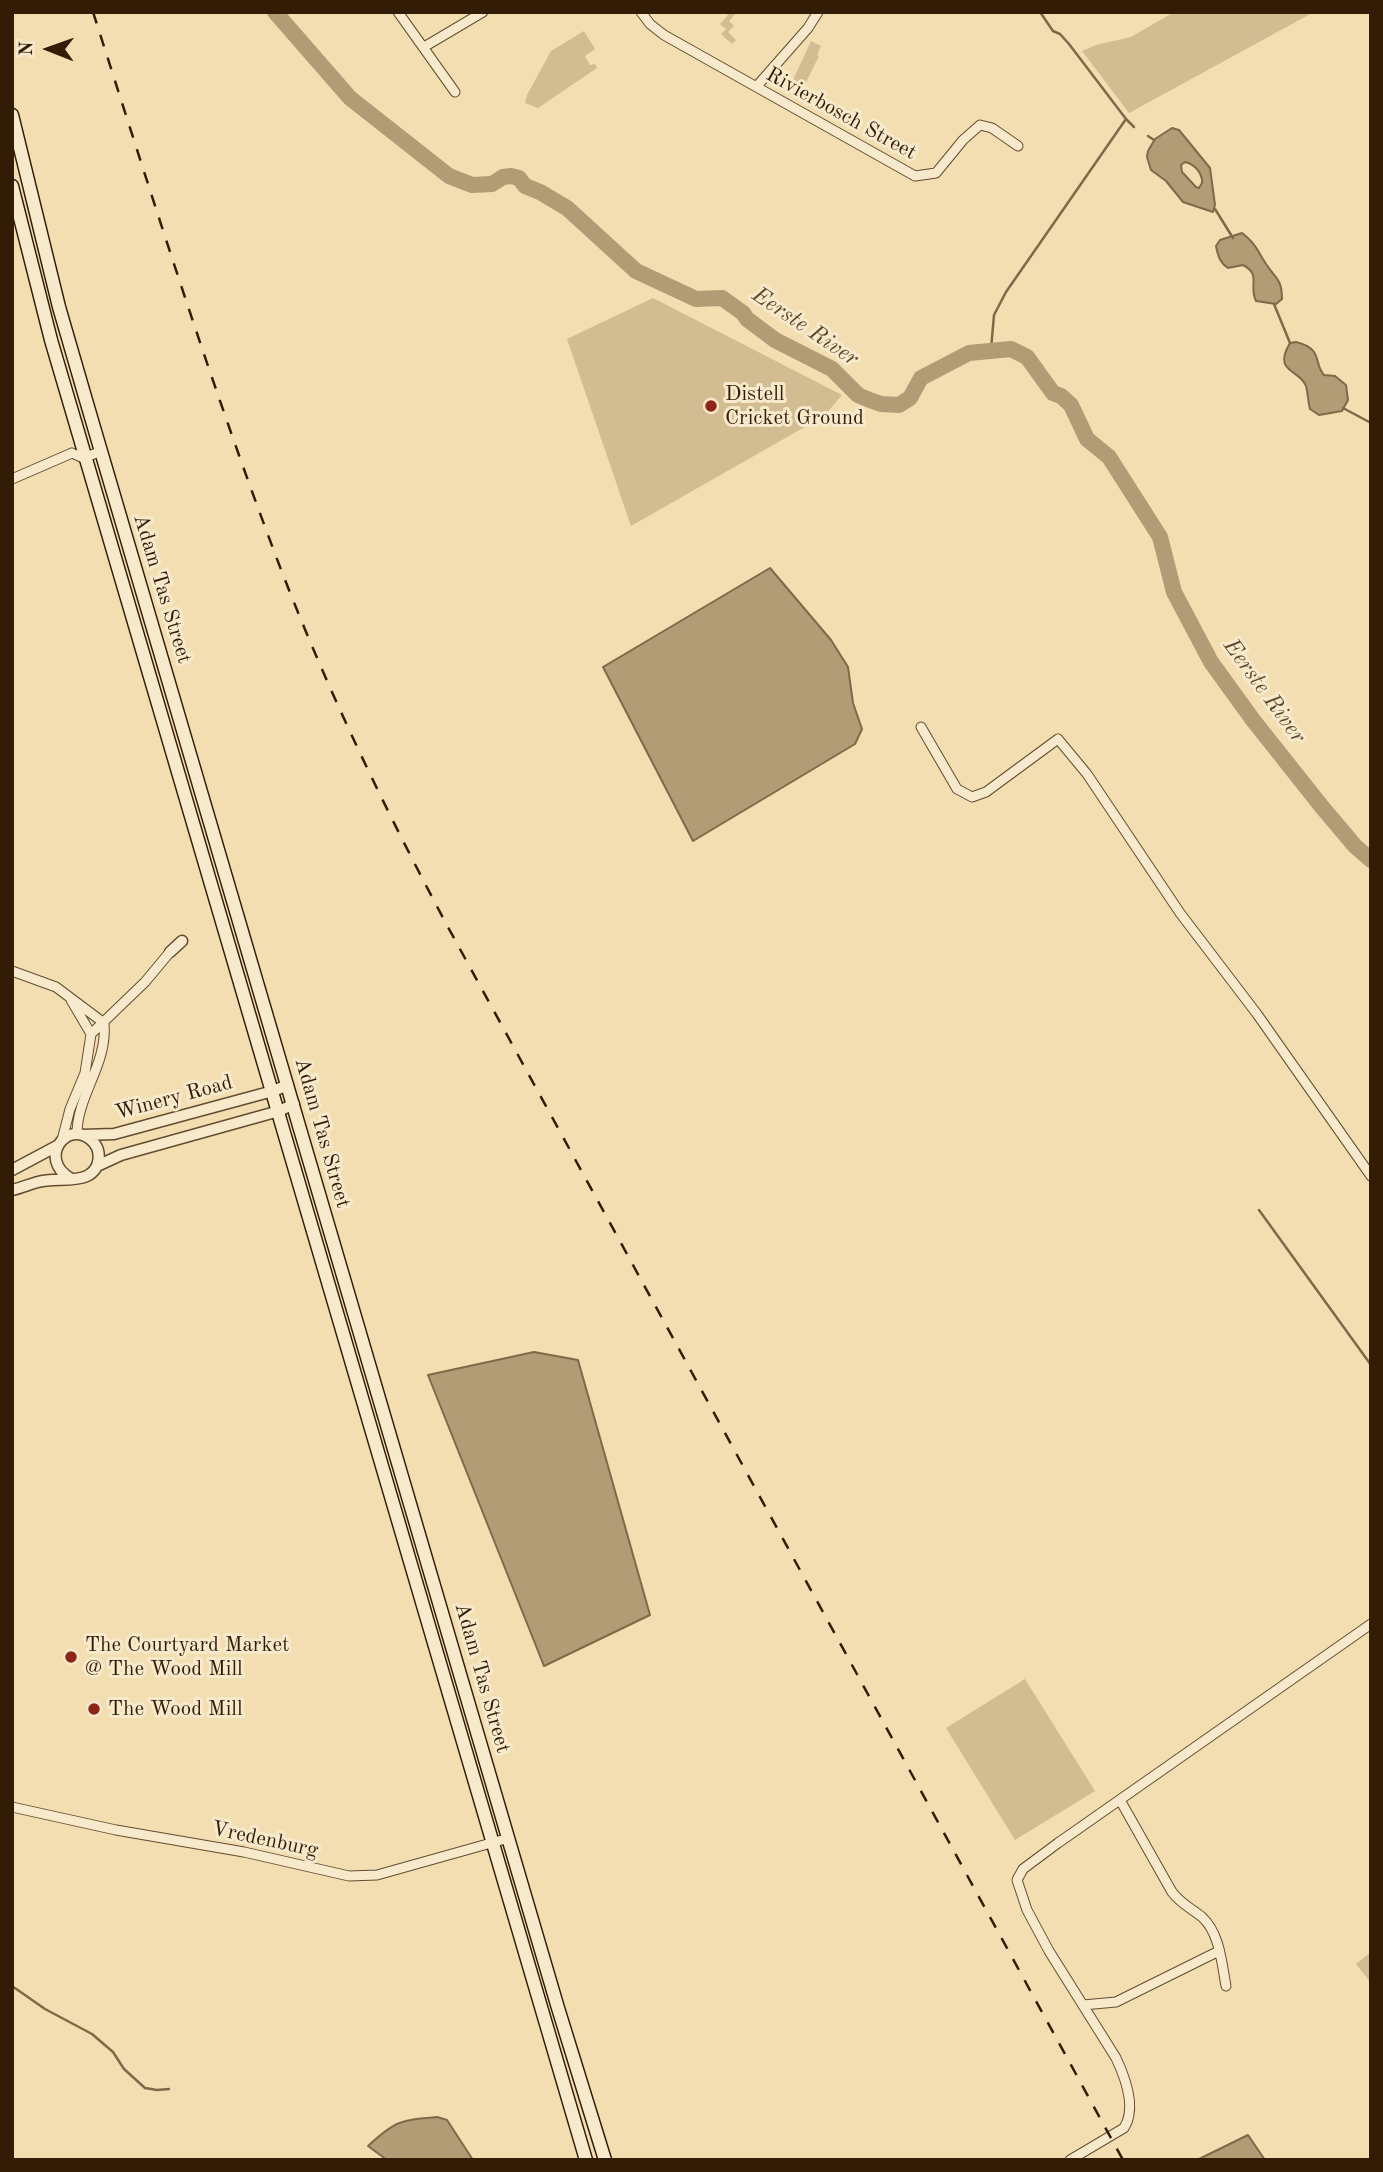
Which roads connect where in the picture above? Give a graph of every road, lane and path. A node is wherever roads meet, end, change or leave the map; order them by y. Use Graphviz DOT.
graph roads {
  1 [pos="398,12"];
  2 [pos="483,12"];
  3 [pos="641,12"];
  4 [pos="818,12"];
  5 [pos="424,47"];
  6 [pos="757,86"];
  7 [pos="455,92"];
  8 [pos="12,115"];
  9 [pos="1018,146"];
  10 [pos="12,186"];
  11 [pos="96,435"];
  12 [pos="81,441"];
  13 [pos="102,451"];
  14 [pos="72,453"];
  15 [pos="86,457"];
  16 [pos="12,479"];
  17 [pos="921,727"];
  18 [pos="182,941"];
  19 [pos="170,952"];
  20 [pos="12,971"];
  21 [pos="68,995"];
  22 [pos="104,1023"];
  23 [pos="91,1034"];
  24 [pos="289,1085"];
  25 [pos="273,1091"];
  26 [pos="294,1104"];
  27 [pos="279,1111"];
  28 [pos="80,1135"];
  29 [pos="60,1143"];
  30 [pos="97,1166"];
  31 [pos="12,1170"];
  32 [pos="1371,1176"];
  33 [pos="70,1178"];
  34 [pos="12,1191"];
  35 [pos="1371,1624"];
  36 [pos="1120,1800"];
  37 [pos="12,1807"];
  38 [pos="509,1838"];
  39 [pos="493,1842"];
  40 [pos="1219,1951"];
  41 [pos="1226,1986"];
  42 [pos="1083,2005"];
  43 [pos="586,2160"];
  44 [pos="605,2160"];
  45 [pos="1070,2160"];
  1 -- 5 [label="street"];
  2 -- 5 [label="street"];
  3 -- 6 [label="street, Rivierbosch Street"];
  4 -- 6 [label="street"];
  5 -- 7 [label="street"];
  6 -- 9 [label="street, Rivierbosch Street"];
  8 -- 11 [label="main road, Adam Tas Street"];
  10 -- 12 [label="main road, Adam Tas Street"];
  11 -- 12 [label="street"];
  11 -- 13 [label="main road, Adam Tas Street"];
  12 -- 14 [label="street"];
  12 -- 15 [label="main road, Adam Tas Street"];
  13 -- 15 [label="street"];
  13 -- 24 [label="main road, Adam Tas Street"];
  14 -- 15 [label="street"];
  14 -- 16 [label="street"];
  15 -- 25 [label="main road, Adam Tas Street"];
  17 -- 32 [label="street"];
  18 -- 19 [label="street"];
  19 -- 22 [label="street"];
  20 -- 21 [label="street"];
  21 -- 22 [label="street"];
  21 -- 23 [label="street"];
  22 -- 23 [label="street"];
  22 -- 28 [label="street"];
  23 -- 29 [label="street"];
  24 -- 25 [label="street, Winery Road"];
  24 -- 26 [label="main road, Adam Tas Street"];
  25 -- 27 [label="main road, Adam Tas Street"];
  25 -- 28 [label="street, Winery Road"];
  26 -- 27 [label="street, Winery Road"];
  26 -- 38 [label="main road, Adam Tas Street"];
  27 -- 30 [label="street, Winery Road"];
  27 -- 39 [label="main road, Adam Tas Street"];
  28 -- 29 [label="street"];
  28 -- 30 [label="street"];
  29 -- 31 [label="street"];
  29 -- 33 [label="street"];
  30 -- 33 [label="street"];
  33 -- 34 [label="street"];
  35 -- 36 [label="street"];
  36 -- 40 [label="street"];
  36 -- 42 [label="street"];
  37 -- 39 [label="street, Vredenburg"];
  38 -- 39 [label="street, Vredenburg"];
  38 -- 44 [label="main road, Adam Tas Street"];
  39 -- 43 [label="main road, Adam Tas Street"];
  40 -- 41 [label="street"];
  40 -- 42 [label="street"];
  42 -- 45 [label="street"];
}
